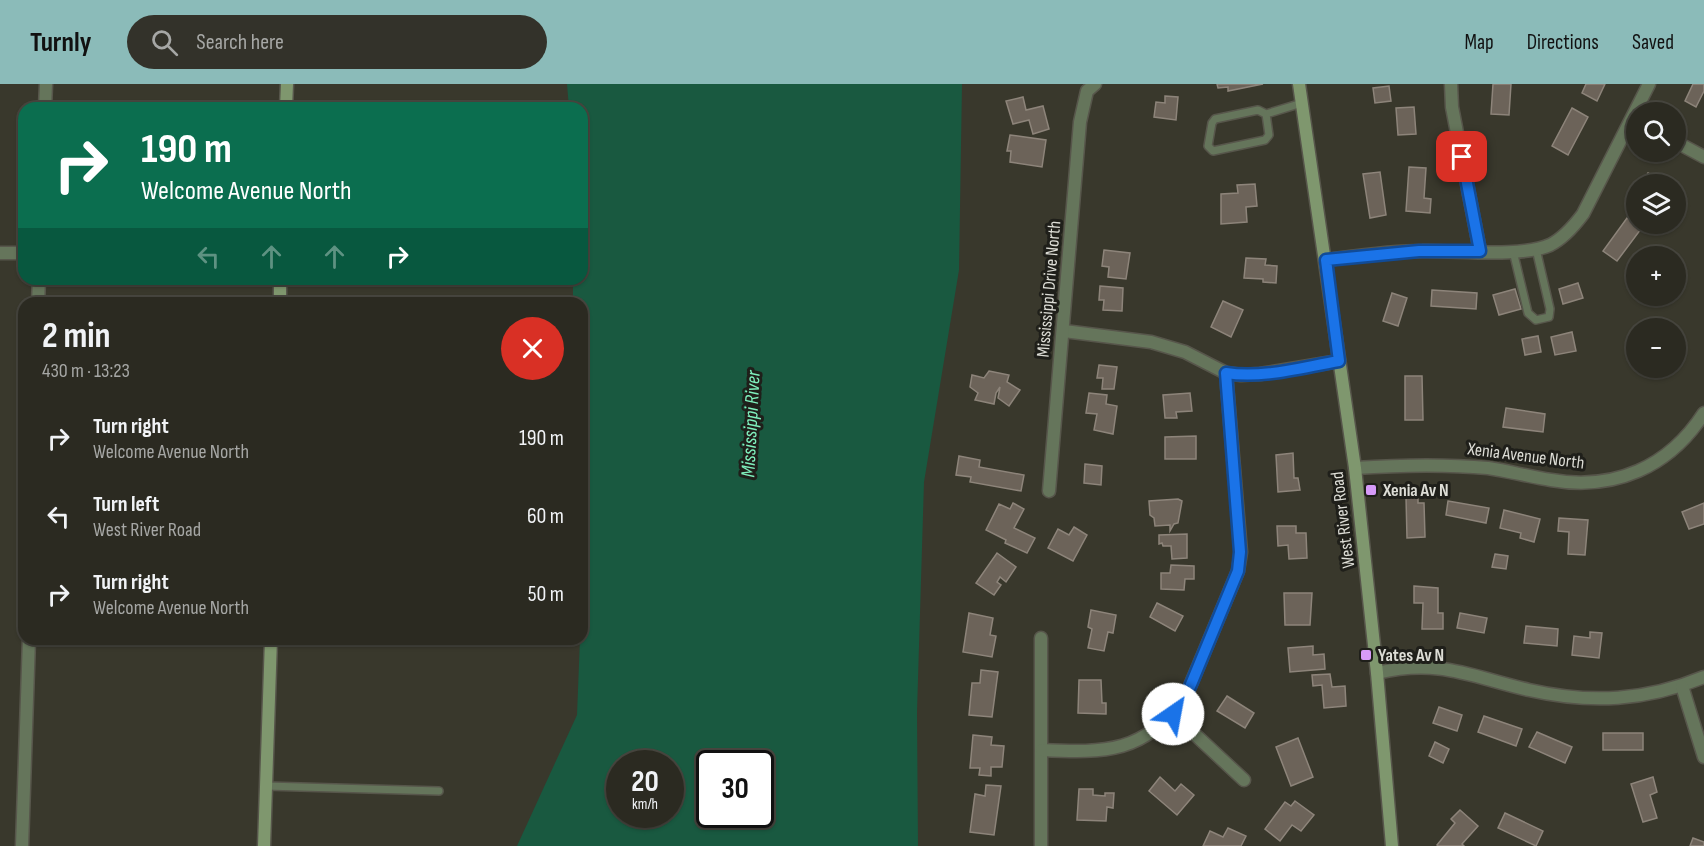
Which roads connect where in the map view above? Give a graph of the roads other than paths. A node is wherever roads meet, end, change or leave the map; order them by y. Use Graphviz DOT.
graph roads {
  1 [pos="46,84"];
  2 [pos="287,84"];
  3 [pos="1299,84"];
  4 [pos="1451,84"];
  5 [pos="1649,84"];
  6 [pos="1091,88"];
  7 [pos="45,102"];
  8 [pos="286,102"];
  9 [pos="1642,102"];
  10 [pos="1302,103"];
  11 [pos="1266,114"];
  12 [pos="1626,135"];
  13 [pos="1686,147"];
  14 [pos="1704,156"];
  15 [pos="1536,249"];
  16 [pos="1480,251"];
  17 [pos="1513,251"];
  18 [pos="0,253"];
  19 [pos="18,253"];
  20 [pos="1326,260"];
  21 [pos="1064,331"];
  22 [pos="1339,361"];
  23 [pos="1226,373"];
  24 [pos="1704,413"];
  25 [pos="1355,468"];
  26 [pos="1049,491"];
  27 [pos="1041,638"];
  28 [pos="29,645"];
  29 [pos="271,645"];
  30 [pos="1377,673"];
  31 [pos="1704,677"];
  32 [pos="1682,686"];
  33 [pos="1173,714"];
  34 [pos="1042,750"];
  35 [pos="1704,757"];
  36 [pos="1244,780"];
  37 [pos="266,786"];
  38 [pos="439,791"];
  39 [pos="22,846"];
  40 [pos="264,846"];
  41 [pos="1041,846"];
  42 [pos="1392,846"];
  1 -- 7 [label="street"];
  2 -- 8 [label="main road"];
  3 -- 10 [label="main road, West River Road"];
  4 -- 16 [label="street"];
  5 -- 9 [label="street"];
  6 -- 21 [label="street, Mississippi Drive North"];
  10 -- 11 [label="lane"];
  10 -- 20 [label="main road, West River Road"];
  11 -- 11 [label="lane"];
  12 -- 15 [label="street"];
  13 -- 14 [label="street"];
  15 -- 17 [label="street"];
  15 -- 17 [label="lane"];
  16 -- 17 [label="street"];
  16 -- 20 [label="street"];
  18 -- 19 [label="street"];
  20 -- 22 [label="main road, West River Road"];
  21 -- 23 [label="street"];
  21 -- 26 [label="street, Mississippi Drive North"];
  22 -- 23 [label="street"];
  22 -- 25 [label="main road, West River Road"];
  23 -- 33 [label="street"];
  24 -- 25 [label="street, Xenia Avenue North"];
  25 -- 30 [label="main road, West River Road"];
  27 -- 34 [label="street"];
  28 -- 39 [label="street"];
  29 -- 37 [label="main road"];
  30 -- 32 [label="street"];
  30 -- 42 [label="main road, West River Road"];
  31 -- 32 [label="street"];
  32 -- 35 [label="street"];
  33 -- 34 [label="street"];
  33 -- 36 [label="street"];
  34 -- 41 [label="street"];
  37 -- 38 [label="lane"];
  37 -- 40 [label="main road"];
}
